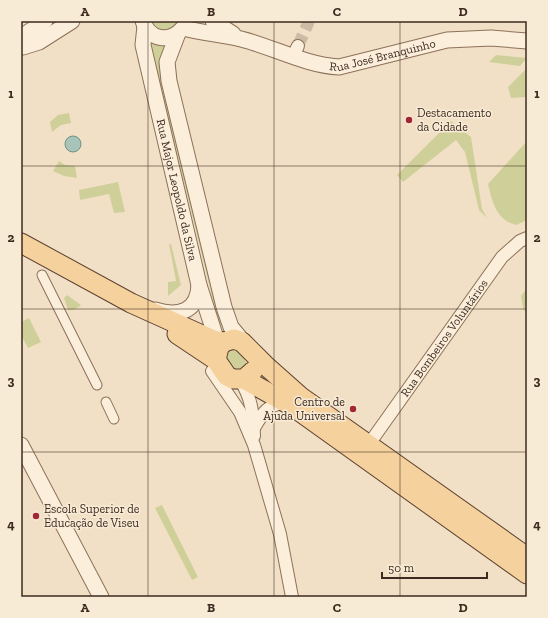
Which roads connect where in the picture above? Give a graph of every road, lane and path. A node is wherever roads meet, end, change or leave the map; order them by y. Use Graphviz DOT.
graph roads {
  1 [pos="45,21"];
  2 [pos="62,21"];
  3 [pos="72,21"];
  4 [pos="213,21"];
  5 [pos="144,23"];
  6 [pos="182,27"];
  7 [pos="241,39"];
  8 [pos="527,41"];
  9 [pos="22,44"];
  10 [pos="527,238"];
  11 [pos="21,243"];
  12 [pos="42,275"];
  13 [pos="199,284"];
  14 [pos="131,303"];
  15 [pos="173,332"];
  16 [pos="247,347"];
  17 [pos="219,354"];
  18 [pos="242,380"];
  19 [pos="97,385"];
  20 [pos="106,402"];
  21 [pos="286,404"];
  22 [pos="240,412"];
  23 [pos="114,420"];
  24 [pos="319,425"];
  25 [pos="251,427"];
  26 [pos="369,444"];
  27 [pos="21,445"];
  28 [pos="527,567"];
  29 [pos="101,597"];
  30 [pos="292,597"];
  1 -- 9 [label="street"];
  2 -- 9 [label="street"];
  3 -- 9 [label="street"];
  4 -- 7 [label="street, Rua José Branquinho"];
  5 -- 6 [label="street, Rua Major Leopoldo da Silva"];
  5 -- 13 [label="street, Rua Major Leopoldo da Silva"];
  6 -- 7 [label="street, Rua José Branquinho"];
  6 -- 16 [label="street, Rua Major Leopoldo da Silva"];
  7 -- 8 [label="street, Rua José Branquinho"];
  10 -- 26 [label="street, Rua Bombeiros Voluntários"];
  11 -- 14 [label="main road"];
  12 -- 19 [label="street"];
  13 -- 14 [label="street"];
  13 -- 17 [label="street, Rua Major Leopoldo da Silva"];
  14 -- 15 [label="main road"];
  14 -- 17 [label="main road"];
  15 -- 17 [label="main road"];
  15 -- 22 [label="street"];
  16 -- 17 [label="main road"];
  16 -- 18 [label="main road"];
  16 -- 26 [label="main road"];
  17 -- 18 [label="main road"];
  17 -- 22 [label="street"];
  18 -- 21 [label="main road"];
  18 -- 25 [label="street"];
  20 -- 23 [label="street"];
  21 -- 24 [label="main road"];
  21 -- 25 [label="street"];
  22 -- 25 [label="street"];
  24 -- 26 [label="main road"];
  24 -- 28 [label="main road"];
  25 -- 30 [label="street"];
  26 -- 28 [label="main road"];
  27 -- 29 [label="street"];
}
